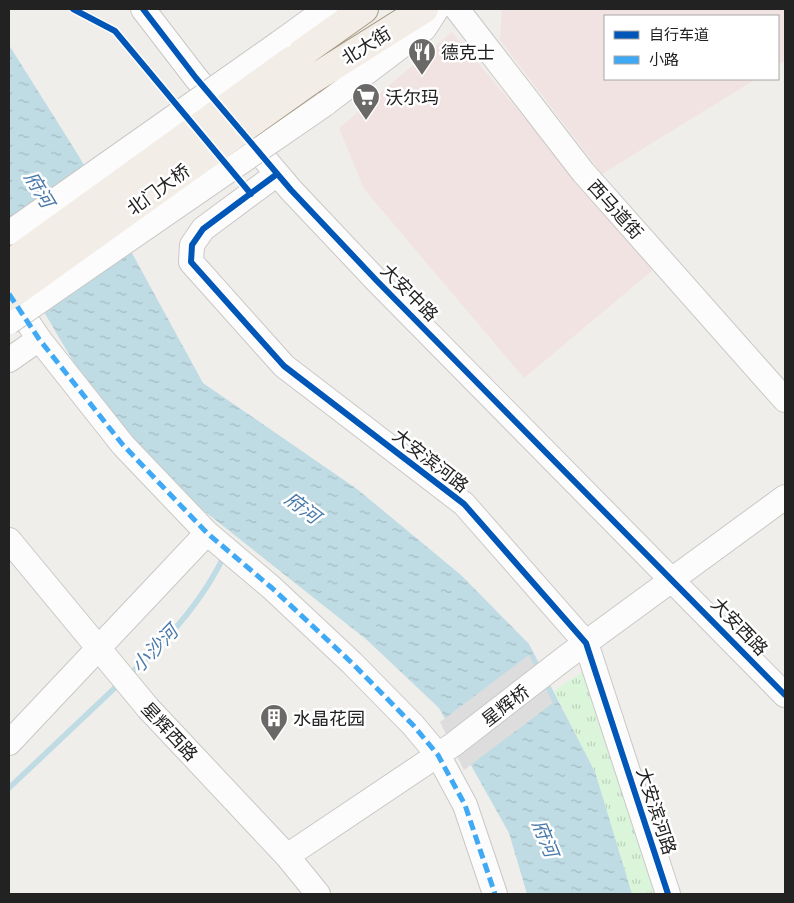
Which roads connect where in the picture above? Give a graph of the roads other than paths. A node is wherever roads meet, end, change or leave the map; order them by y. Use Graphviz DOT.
graph roads {
  1 [pos="143,9"];
  2 [pos="326,9"];
  3 [pos="364,9"];
  4 [pos="424,9"];
  5 [pos="437,9"];
  6 [pos="457,9"];
  7 [pos="285,52"];
  8 [pos="308,82"];
  9 [pos="277,174"];
  10 [pos="9,233"];
  11 [pos="9,264"];
  12 [pos="9,295"];
  13 [pos="9,322"];
  14 [pos="39,340"];
  15 [pos="9,360"];
  16 [pos="785,400"];
  17 [pos="785,497"];
  18 [pos="212,537"];
  19 [pos="9,540"];
  20 [pos="674,579"];
  21 [pos="586,643"];
  22 [pos="103,655"];
  23 [pos="785,695"];
  24 [pos="9,743"];
  25 [pos="446,749"];
  26 [pos="288,856"];
  27 [pos="318,894"];
  28 [pos="495,894"];
  29 [pos="668,894"];
  1 -- 9 [label="street, 大安中路"];
  2 -- 7 [label="street"];
  3 -- 7 [label="main road, 北大街"];
  4 -- 8 [label="main road, 北大街"];
  5 -- 13 [label="street, bridge"];
  6 -- 16 [label="street, 西马道街"];
  7 -- 10 [label="street, bridge"];
  7 -- 11 [label="main road, 北门大桥, bridge"];
  8 -- 12 [label="main road, 北门大桥, bridge"];
  9 -- 20 [label="street, 大安中路"];
  9 -- 21 [label="street, 大安滨河路"];
  12 -- 14 [label="street"];
  14 -- 15 [label="street"];
  14 -- 18 [label="street"];
  17 -- 20 [label="street, 星辉桥"];
  18 -- 22 [label="street"];
  18 -- 25 [label="street"];
  19 -- 22 [label="street, 星辉西路"];
  20 -- 21 [label="street, 星辉桥"];
  20 -- 23 [label="street, 大安西路"];
  21 -- 25 [label="street, 星辉桥"];
  21 -- 29 [label="street, 大安滨河路"];
  22 -- 24 [label="street"];
  22 -- 26 [label="street, 星辉西路"];
  25 -- 26 [label="street, 星辉桥"];
  25 -- 28 [label="street"];
  26 -- 27 [label="street, 星辉西路"];
}
